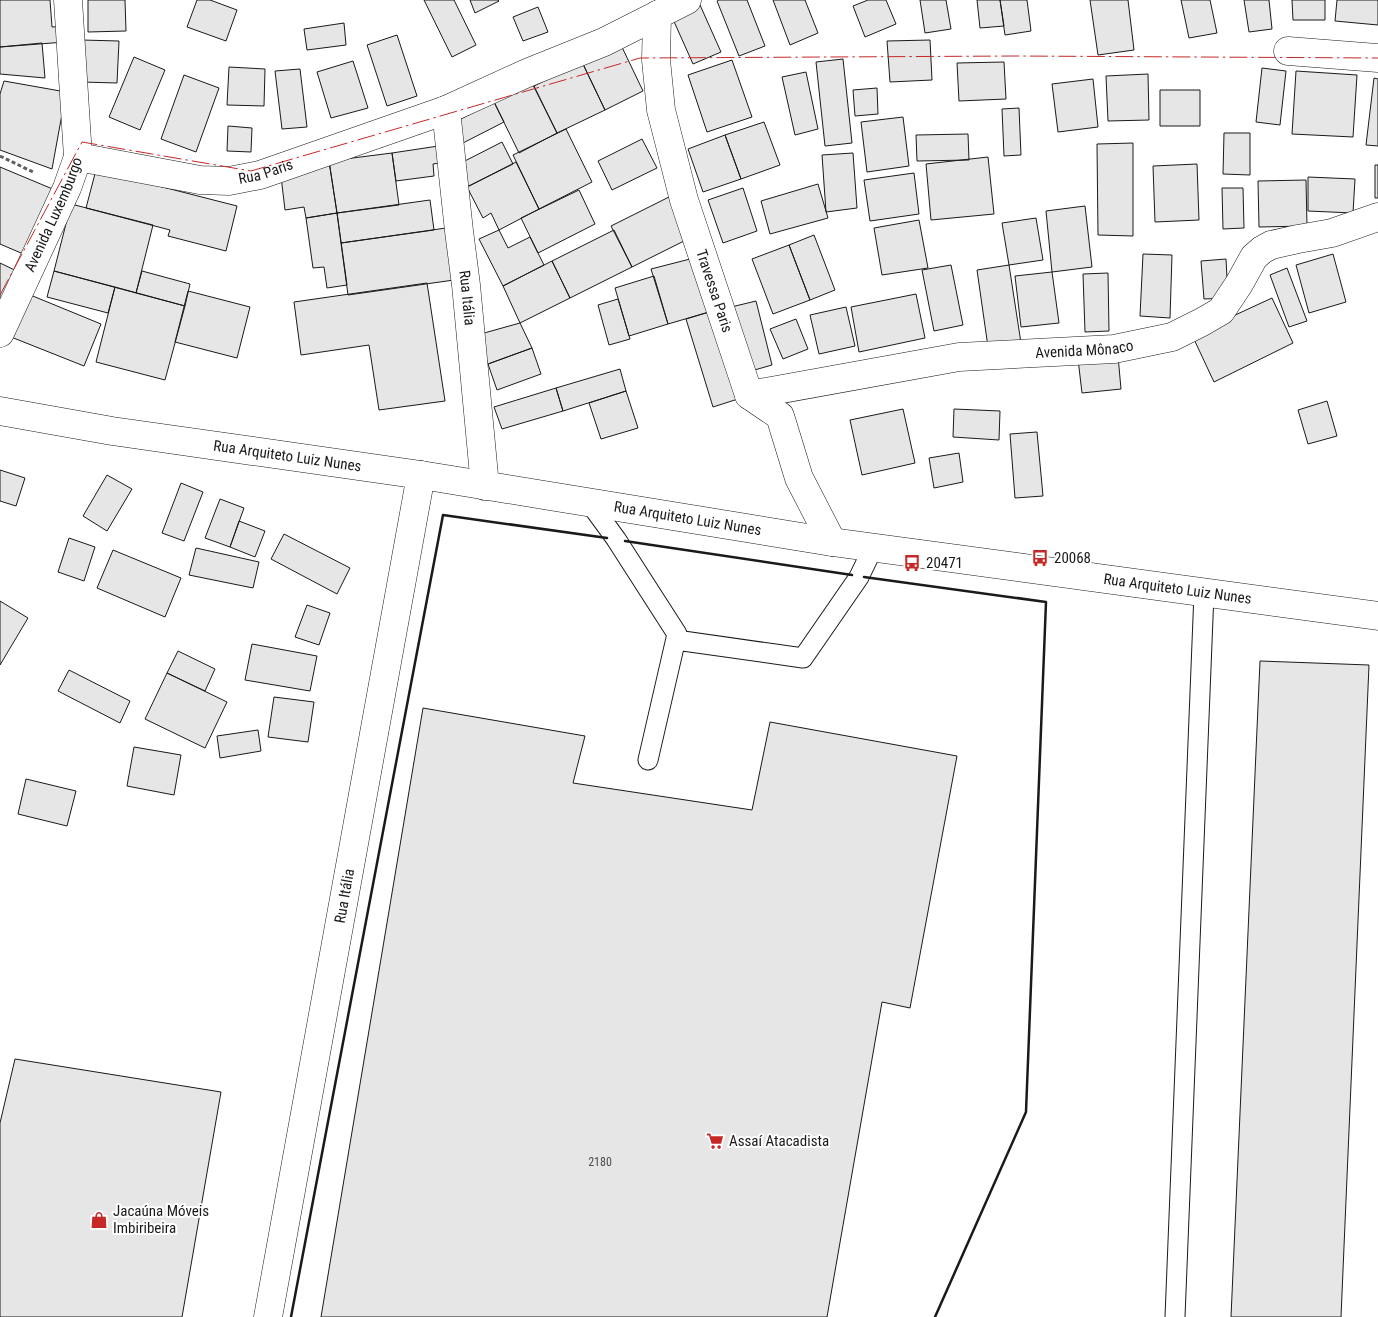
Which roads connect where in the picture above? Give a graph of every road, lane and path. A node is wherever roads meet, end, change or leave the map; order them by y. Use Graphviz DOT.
graph roads {
  1 [pos="68,0"];
  2 [pos="687,0"];
  3 [pos="657,15"];
  4 [pos="1288,52"];
  5 [pos="1378,58"];
  6 [pos="446,110"];
  7 [pos="78,157"];
  8 [pos="1378,217"];
  9 [pos="0,333"];
  10 [pos="749,395"];
  11 [pos="0,411"];
  12 [pos="421,476"];
  13 [pos="485,486"];
  14 [pos="589,502"];
  15 [pos="832,542"];
  16 [pos="873,548"];
  17 [pos="1204,593"];
  18 [pos="1378,616"];
  19 [pos="676,640"];
  20 [pos="648,760"];
  21 [pos="268,1317"];
  22 [pos="1175,1317"];
  1 -- 7 [label="street, Avenida Luxemburgo"];
  2 -- 3 [label="street, Rua Paris"];
  3 -- 6 [label="street, Rua Paris"];
  3 -- 10 [label="street, Travessa Paris"];
  4 -- 5 [label="street"];
  6 -- 7 [label="street, Rua Paris"];
  6 -- 13 [label="street, Rua Itália"];
  7 -- 9 [label="street, Avenida Luxemburgo"];
  8 -- 10 [label="street, Avenida Mônaco"];
  10 -- 15 [label="street"];
  11 -- 12 [label="street, Rua Arquiteto Luiz Nunes"];
  12 -- 13 [label="street, Rua Arquiteto Luiz Nunes"];
  12 -- 21 [label="street, Rua Itália"];
  13 -- 14 [label="street, Rua Arquiteto Luiz Nunes"];
  14 -- 15 [label="street, Rua Arquiteto Luiz Nunes"];
  14 -- 19 [label="lane"];
  15 -- 16 [label="street, Rua Arquiteto Luiz Nunes"];
  16 -- 17 [label="street, Rua Arquiteto Luiz Nunes"];
  16 -- 19 [label="lane"];
  17 -- 18 [label="street, Rua Arquiteto Luiz Nunes"];
  17 -- 22 [label="lane"];
  19 -- 20 [label="lane"];
}
